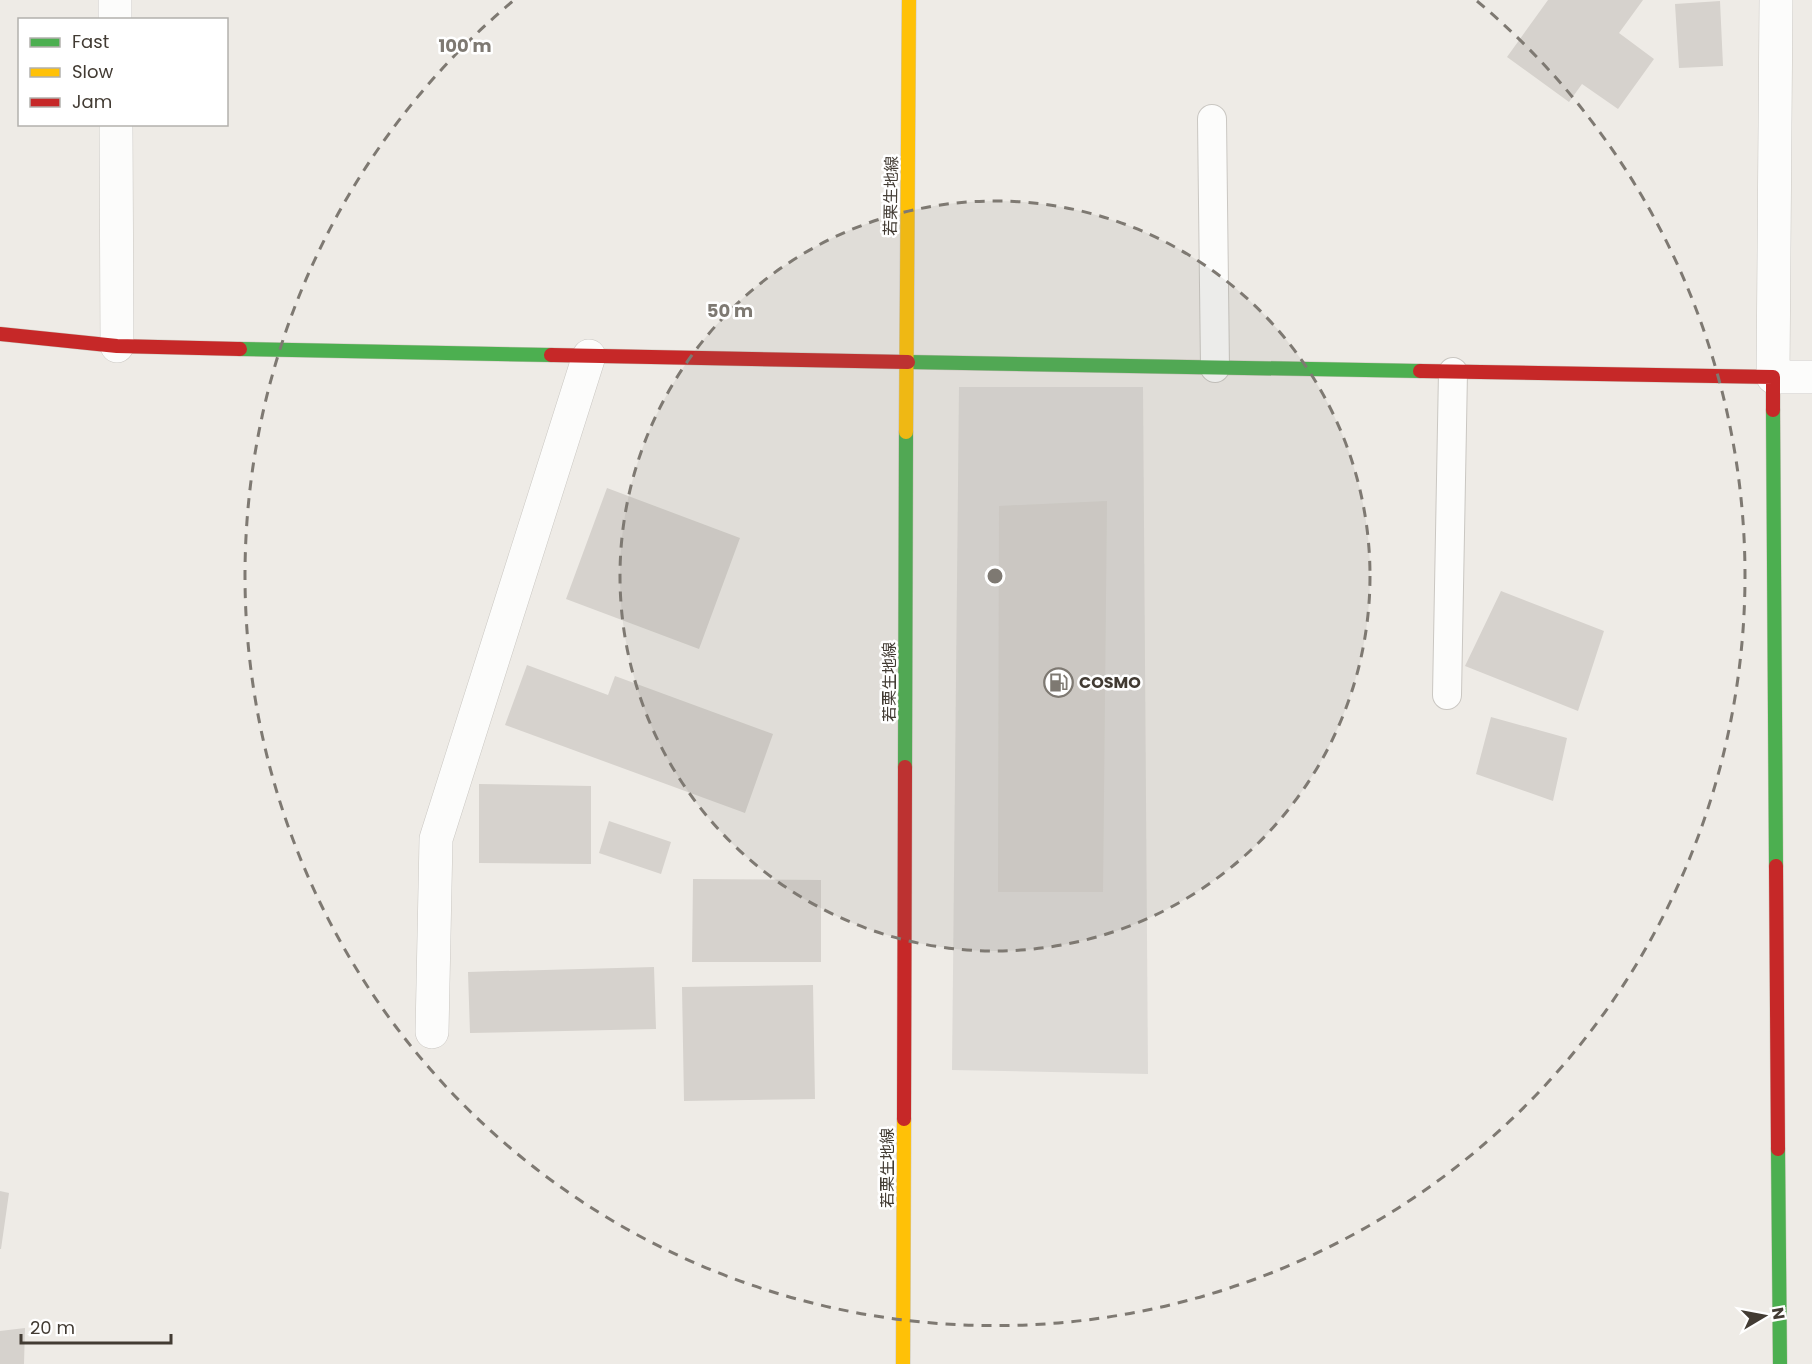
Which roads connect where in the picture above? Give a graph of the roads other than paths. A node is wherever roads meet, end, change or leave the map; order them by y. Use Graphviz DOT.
graph roads {
  1 [pos="115,0"];
  2 [pos="909,0"];
  3 [pos="1776,0"];
  4 [pos="115,18"];
  5 [pos="1212,119"];
  6 [pos="116,126"];
  7 [pos="0,334"];
  8 [pos="117,346"];
  9 [pos="589,356"];
  10 [pos="906,362"];
  11 [pos="1215,368"];
  12 [pos="1453,372"];
  13 [pos="1773,377"];
  14 [pos="1812,377"];
  15 [pos="1446,695"];
  16 [pos="432,1032"];
  17 [pos="903,1364"];
  18 [pos="1780,1364"];
  1 -- 4 [label="street"];
  2 -- 10 [label="street, 若栗生地線"];
  3 -- 13 [label="street"];
  5 -- 11 [label="lane"];
  6 -- 8 [label="street"];
  7 -- 8 [label="street"];
  8 -- 9 [label="street"];
  9 -- 10 [label="street"];
  9 -- 16 [label="street"];
  10 -- 11 [label="street"];
  10 -- 17 [label="street, 若栗生地線"];
  11 -- 12 [label="street"];
  12 -- 13 [label="street"];
  12 -- 15 [label="lane"];
  13 -- 14 [label="street"];
  13 -- 18 [label="street"];
}
